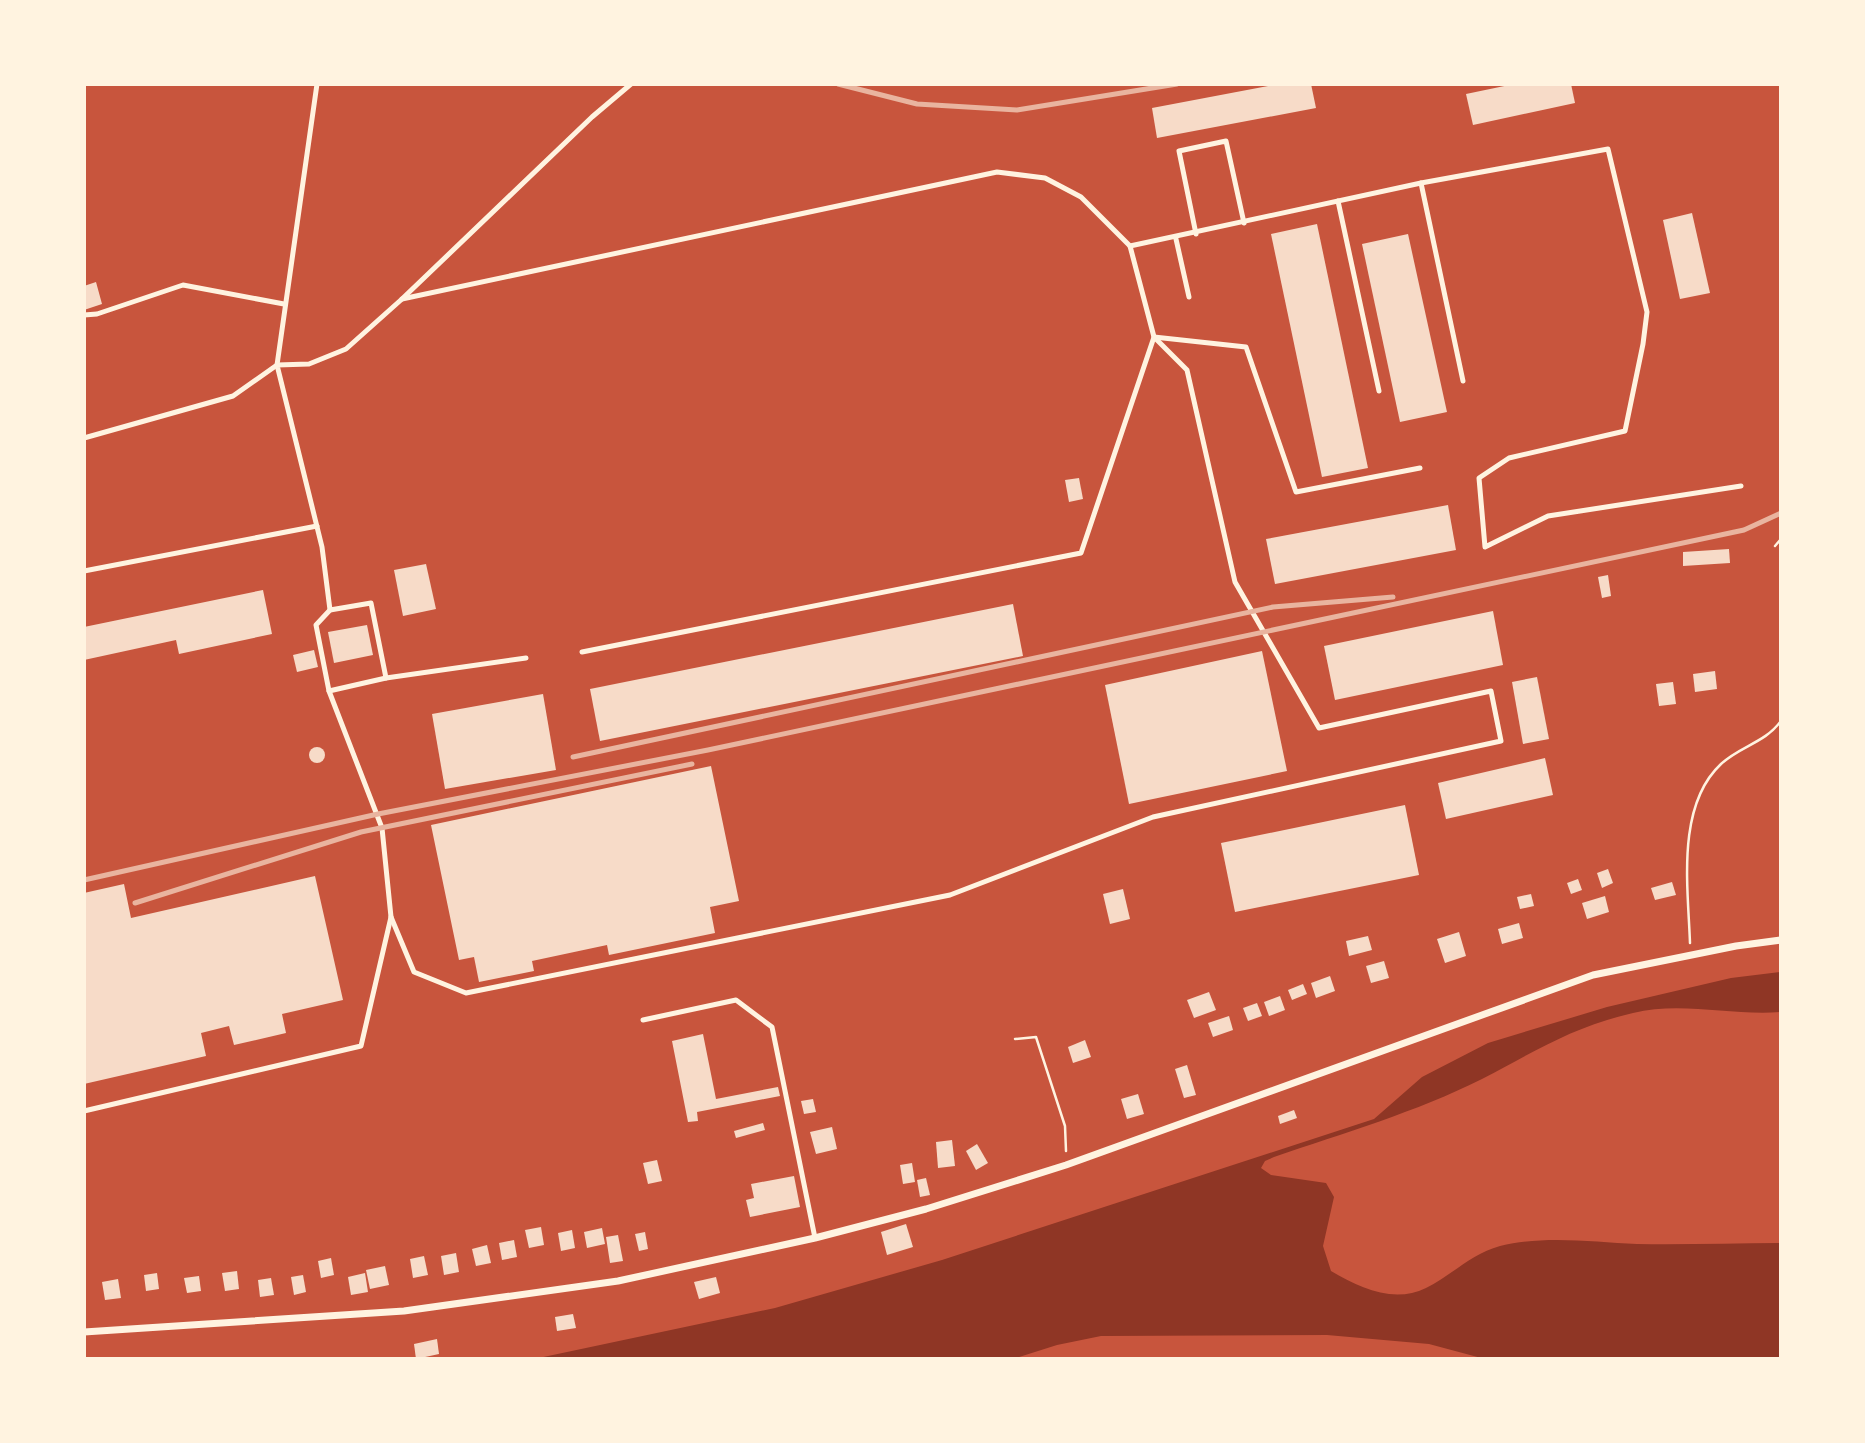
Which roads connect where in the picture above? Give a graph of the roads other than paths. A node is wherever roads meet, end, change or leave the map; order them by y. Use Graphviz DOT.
graph roads {
  1 [pos="317,84"];
  2 [pos="631,84"];
  3 [pos="1421,183"];
  4 [pos="1338,201"];
  5 [pos="1244,223"];
  6 [pos="1196,234"];
  7 [pos="1176,239"];
  8 [pos="1130,246"];
  9 [pos="1189,297"];
  10 [pos="402,299"];
  11 [pos="284,304"];
  12 [pos="84,315"];
  13 [pos="1154,337"];
  14 [pos="277,365"];
  15 [pos="1463,381"];
  16 [pos="1379,391"];
  17 [pos="84,438"];
  18 [pos="1420,468"];
  19 [pos="1741,486"];
  20 [pos="317,526"];
  21 [pos="84,571"];
  22 [pos="330,610"];
  23 [pos="582,652"];
  24 [pos="526,658"];
  25 [pos="386,678"];
  26 [pos="329,691"];
  27 [pos="391,918"];
  28 [pos="1781,940"];
  29 [pos="643,1020"];
  30 [pos="84,1111"];
  31 [pos="816,1238"];
  32 [pos="84,1332"];
  1 -- 11 [label="lane"];
  2 -- 10 [label="lane"];
  3 -- 4 [label="lane"];
  3 -- 15 [label="lane"];
  3 -- 19 [label="lane"];
  4 -- 5 [label="lane"];
  4 -- 16 [label="lane"];
  5 -- 6 [label="lane"];
  5 -- 6 [label="lane"];
  6 -- 7 [label="lane"];
  7 -- 8 [label="lane"];
  7 -- 9 [label="lane"];
  8 -- 10 [label="lane"];
  8 -- 13 [label="lane"];
  10 -- 14 [label="lane"];
  11 -- 12 [label="lane"];
  11 -- 14 [label="lane"];
  13 -- 18 [label="lane"];
  13 -- 23 [label="lane"];
  13 -- 27 [label="lane"];
  14 -- 17 [label="lane"];
  14 -- 20 [label="lane"];
  20 -- 21 [label="lane"];
  20 -- 22 [label="lane"];
  22 -- 25 [label="lane"];
  22 -- 26 [label="lane"];
  24 -- 25 [label="lane"];
  25 -- 26 [label="lane"];
  26 -- 27 [label="lane"];
  27 -- 30 [label="lane"];
  28 -- 31 [label="street"];
  29 -- 31 [label="lane"];
  31 -- 32 [label="street"];
}
